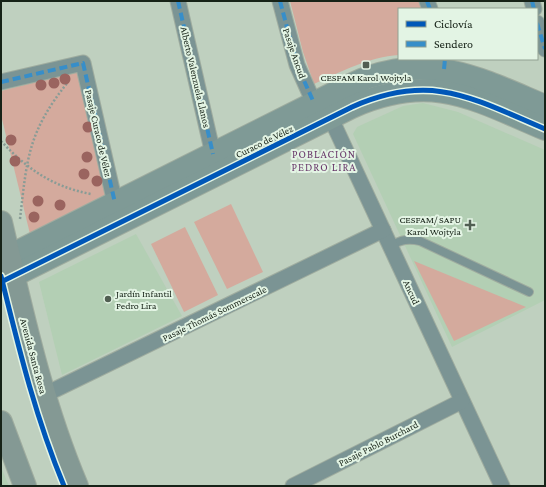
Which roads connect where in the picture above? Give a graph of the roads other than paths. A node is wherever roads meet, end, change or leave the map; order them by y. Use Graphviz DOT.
graph roads {
  1 [pos="178,1"];
  2 [pos="280,1"];
  3 [pos="538,26"];
  4 [pos="545,49"];
  5 [pos="444,64"];
  6 [pos="1,82"];
  7 [pos="322,106"];
  8 [pos="545,106"];
  9 [pos="545,129"];
  10 [pos="213,154"];
  11 [pos="115,203"];
  12 [pos="10,223"];
  13 [pos="383,230"];
  14 [pos="390,246"];
  15 [pos="6,268"];
  16 [pos="529,292"];
  17 [pos="44,395"];
  18 [pos="462,401"];
  19 [pos="1,422"];
  20 [pos="25,486"];
  21 [pos="77,486"];
  22 [pos="293,486"];
  23 [pos="502,486"];
  1 -- 10 [label="street, Alberto Valenzuela Llanos"];
  2 -- 7 [label="street, Pasaje Ancud"];
  3 -- 4 [label="street"];
  5 -- 7 [label="street, Curaco de Vélez"];
  5 -- 8 [label="street, Curaco de Vélez"];
  6 -- 11 [label="street, Pasaje Curaco de Vélez"];
  7 -- 9 [label="street, Curaco de Vélez"];
  7 -- 10 [label="street, Curaco de Vélez"];
  7 -- 13 [label="street, Ancud"];
  7 -- 15 [label="street, Curaco de Vélez"];
  10 -- 11 [label="street, Curaco de Vélez"];
  11 -- 15 [label="street, Curaco de Vélez"];
  12 -- 15 [label="main road, Avenida Santa Rosa"];
  13 -- 14 [label="street, Ancud"];
  13 -- 17 [label="street, Pasaje Thomás Sommerscale"];
  14 -- 16 [label="lane"];
  14 -- 18 [label="street, Ancud"];
  15 -- 17 [label="main road, Avenida Santa Rosa"];
  17 -- 21 [label="main road, Avenida Santa Rosa"];
  18 -- 22 [label="street, Pasaje Pablo Burchard"];
  18 -- 23 [label="street, Ancud"];
  19 -- 20 [label="main road"];
}
